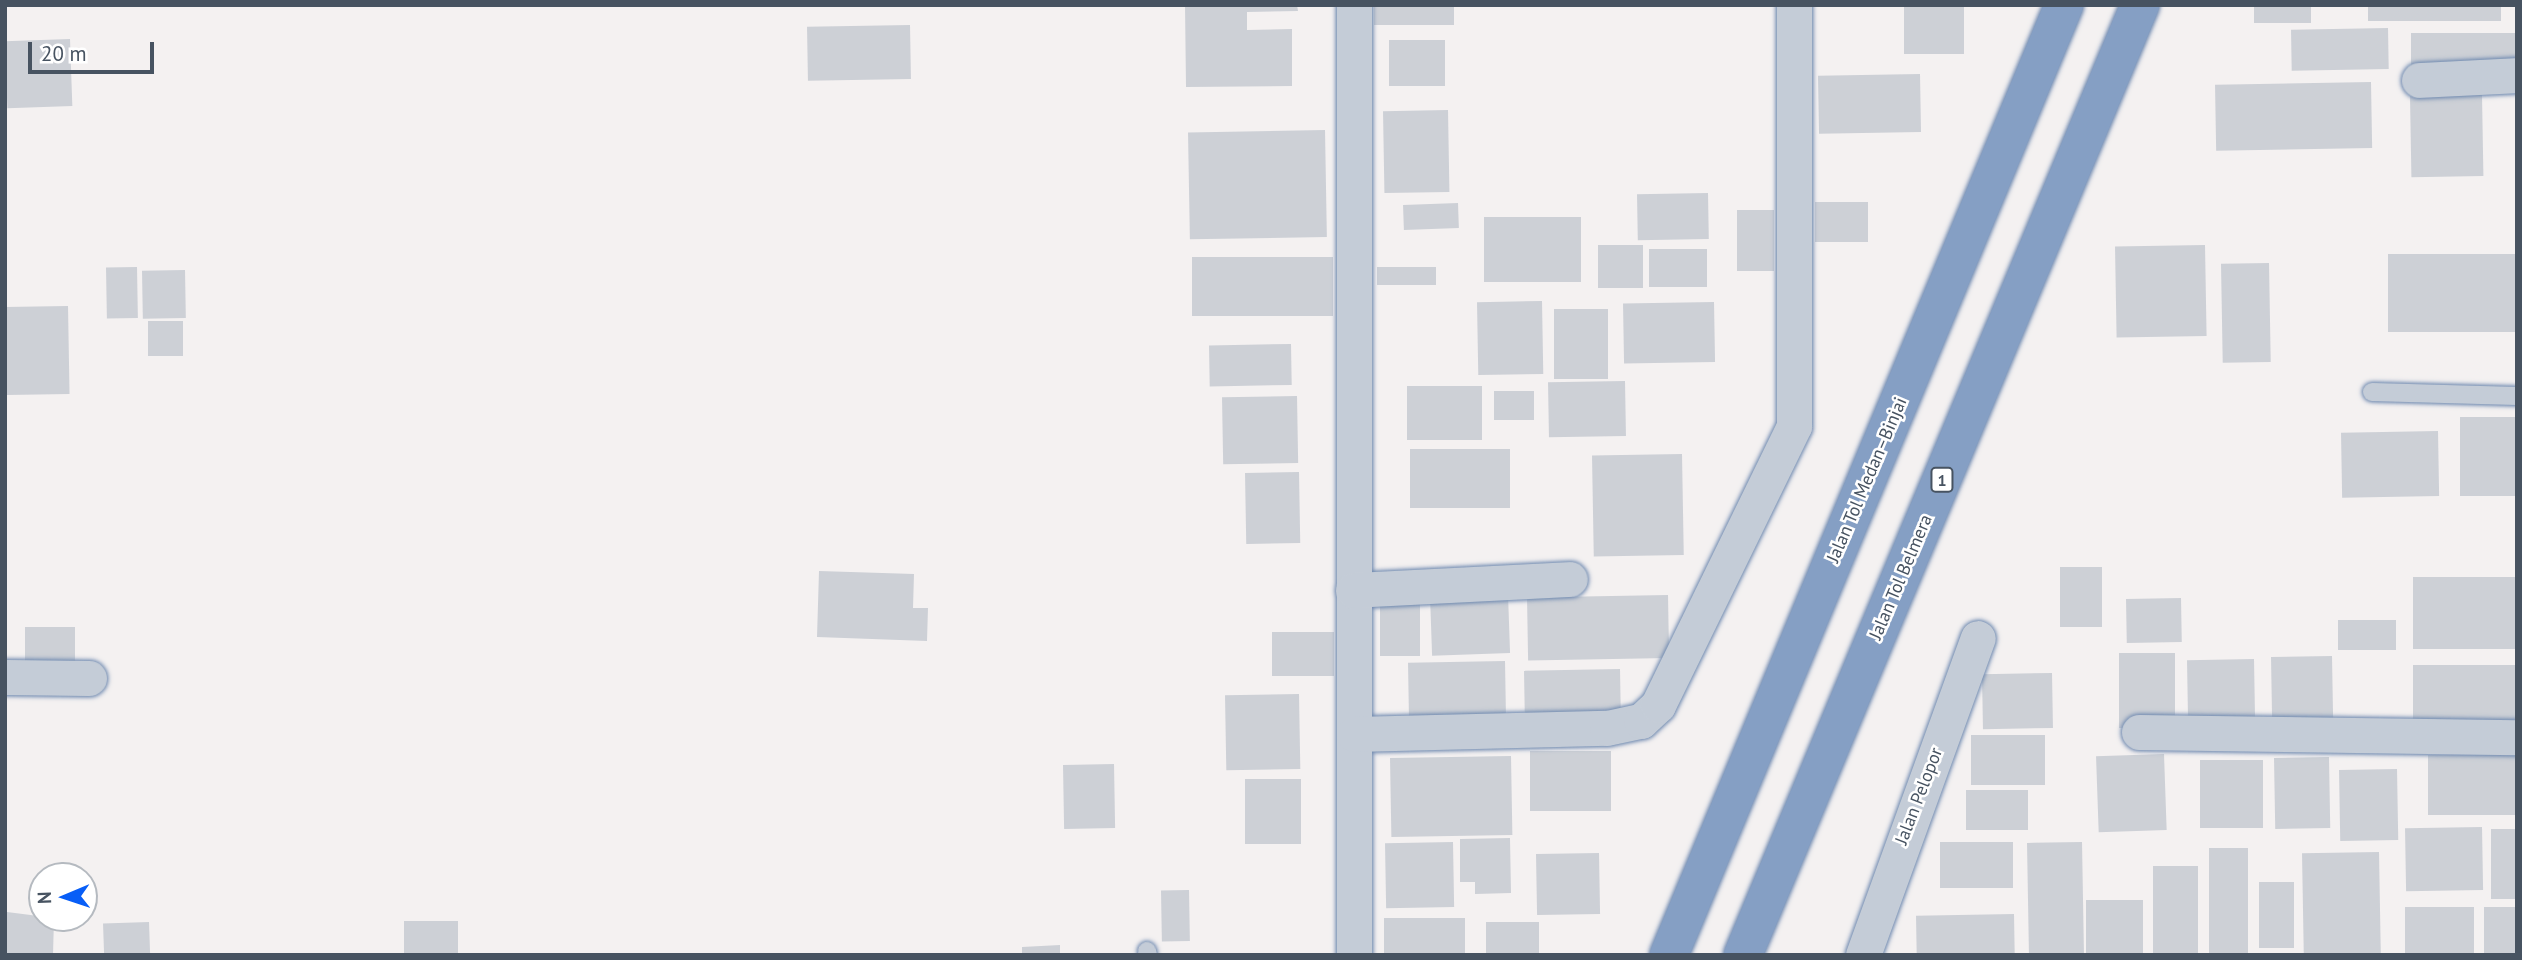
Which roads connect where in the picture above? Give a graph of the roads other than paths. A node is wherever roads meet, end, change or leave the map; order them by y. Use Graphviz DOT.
graph roads {
  1 [pos="1354,5"];
  2 [pos="1794,5"];
  3 [pos="2064,5"];
  4 [pos="2140,5"];
  5 [pos="2517,75"];
  6 [pos="2419,80"];
  7 [pos="2372,392"];
  8 [pos="2517,396"];
  9 [pos="1570,579"];
  10 [pos="1353,590"];
  11 [pos="1978,638"];
  12 [pos="5,677"];
  13 [pos="89,678"];
  14 [pos="2139,732"];
  15 [pos="1354,734"];
  16 [pos="2517,737"];
  17 [pos="1354,955"];
  18 [pos="1669,955"];
  19 [pos="1744,955"];
  20 [pos="1863,955"];
  1 -- 10 [label="street"];
  2 -- 15 [label="street"];
  3 -- 18 [label="highway, Jalan Tol Medan–Binjai"];
  4 -- 19 [label="highway, Jalan Tol Belmera / 1"];
  5 -- 6 [label="street"];
  7 -- 8 [label="lane"];
  9 -- 10 [label="street"];
  10 -- 15 [label="street"];
  11 -- 20 [label="street, Jalan Pelopor"];
  12 -- 13 [label="street"];
  14 -- 16 [label="street"];
  15 -- 17 [label="street"];
}
